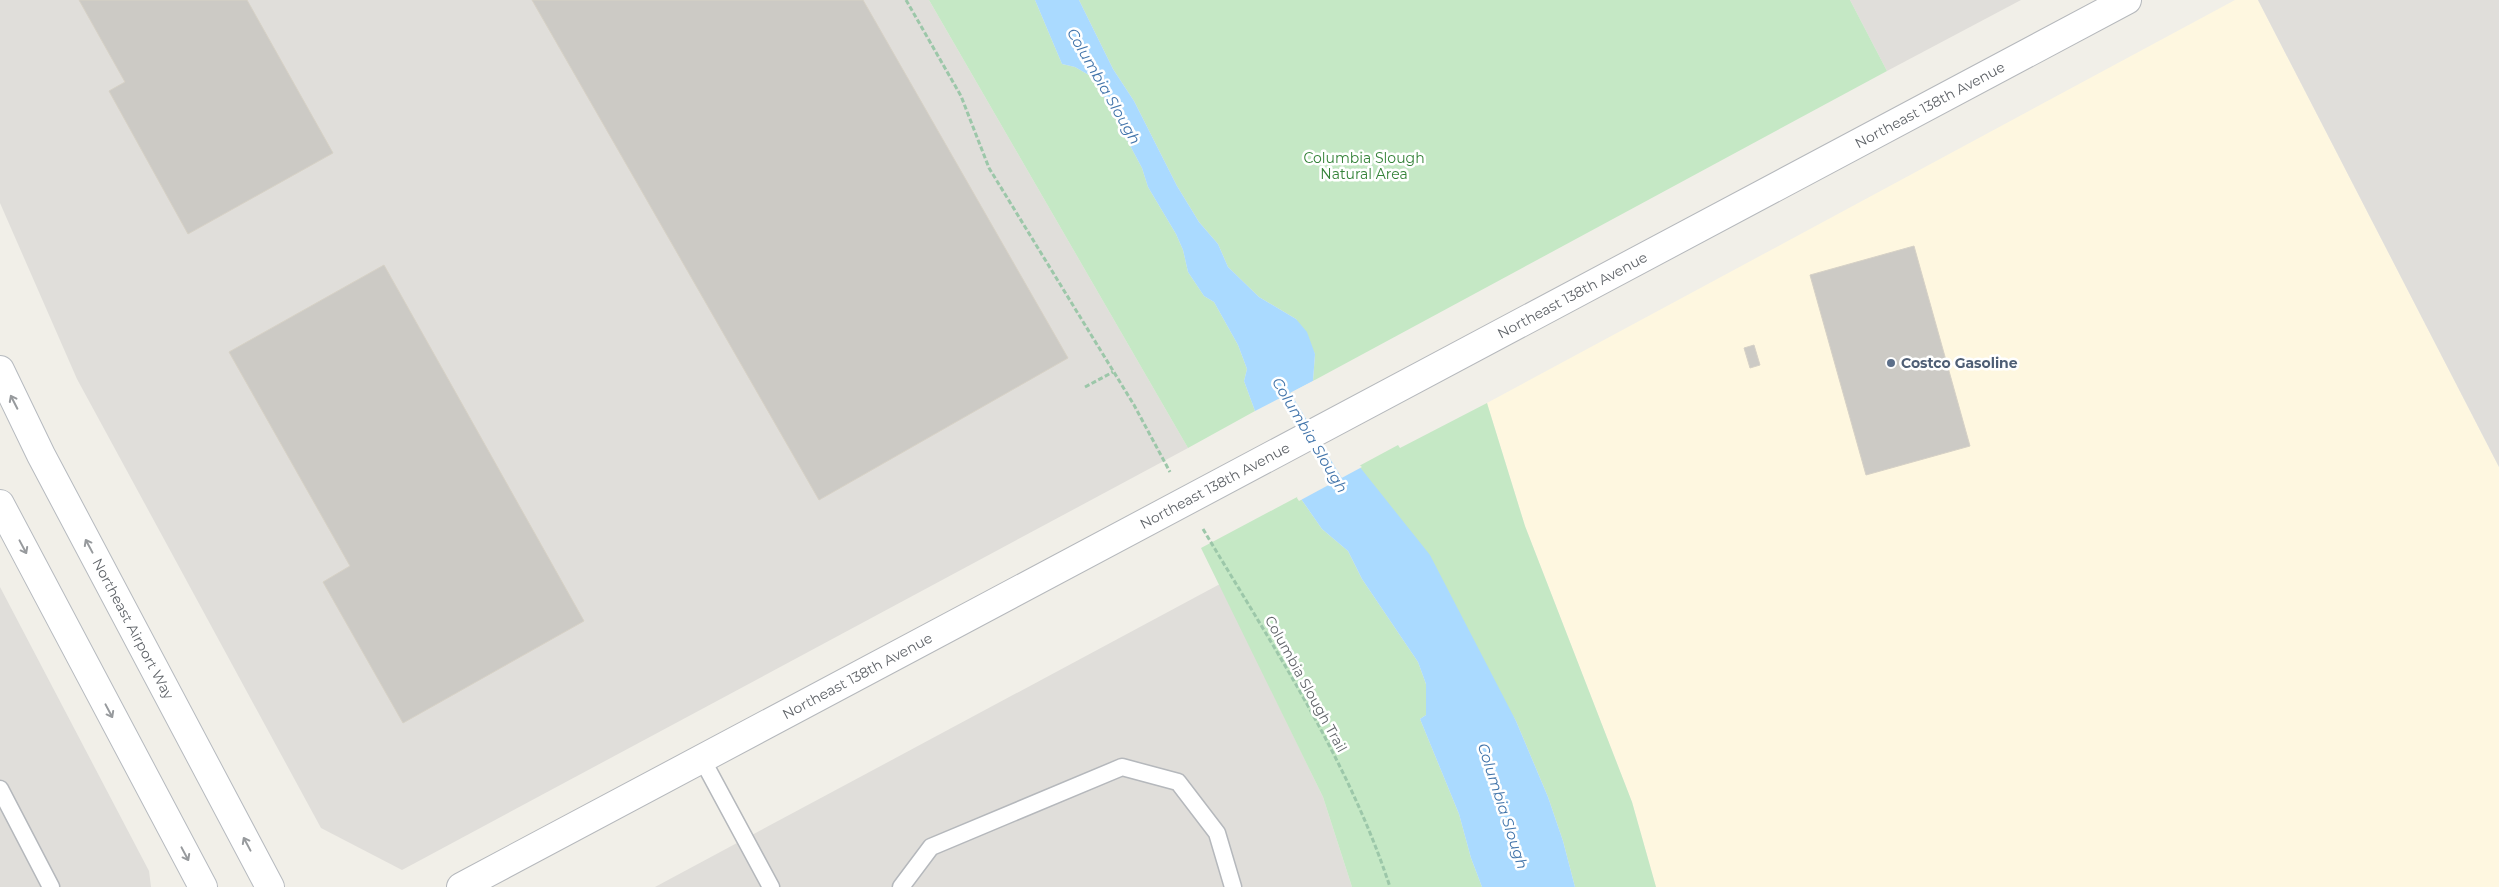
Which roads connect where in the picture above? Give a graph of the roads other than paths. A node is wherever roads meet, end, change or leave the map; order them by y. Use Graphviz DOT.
graph roads {
  1 [pos="2127,0"];
  2 [pos="0,370"];
  3 [pos="0,504"];
  4 [pos="702,759"];
  5 [pos="0,789"];
  6 [pos="51,887"];
  7 [pos="203,887"];
  8 [pos="270,887"];
  9 [pos="461,887"];
  10 [pos="771,887"];
  11 [pos="901,887"];
  12 [pos="1233,887"];
  1 -- 4 [label="street, Northeast 138th Avenue"];
  8 -- 2 [label="street, Northeast Airport Way, one-way"];
  3 -- 7 [label="street, one-way"];
  4 -- 9 [label="street, Northeast 138th Avenue"];
  4 -- 10 [label="lane"];
  5 -- 6 [label="lane"];
  11 -- 12 [label="lane"];
}
